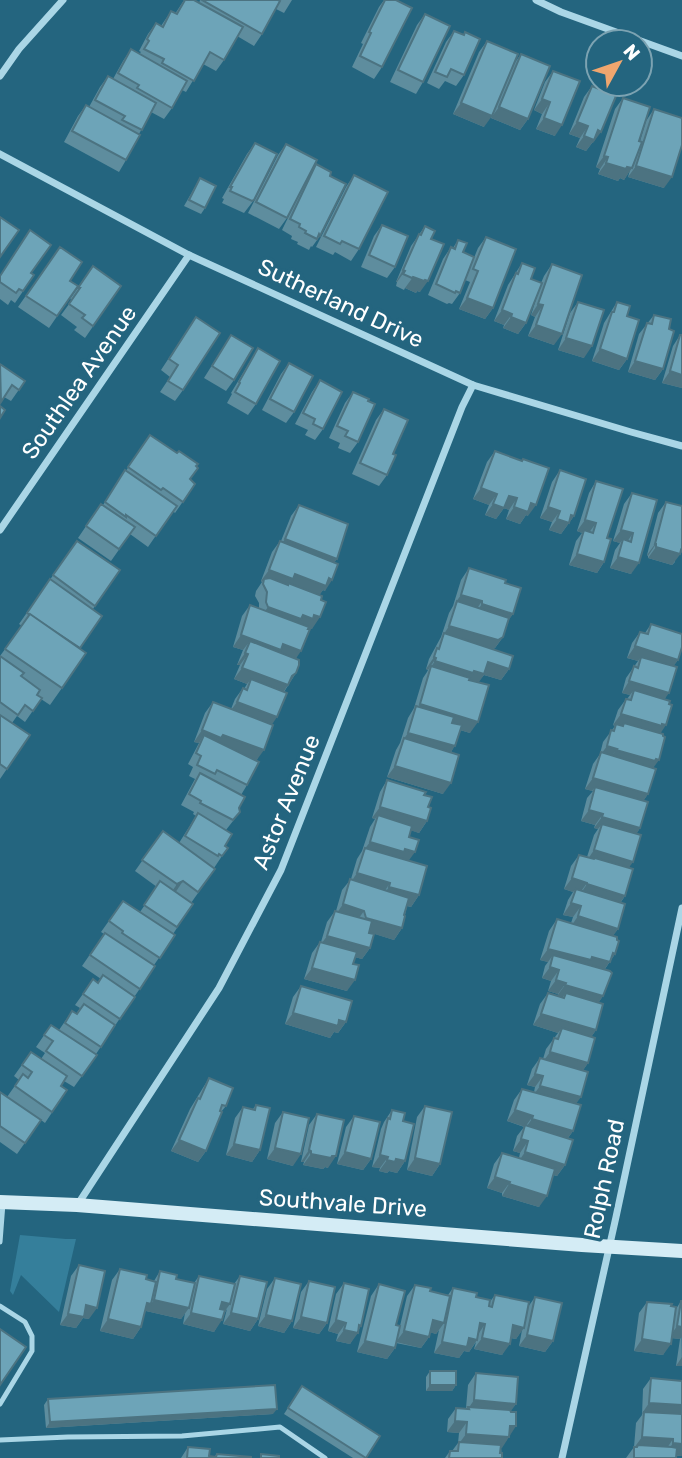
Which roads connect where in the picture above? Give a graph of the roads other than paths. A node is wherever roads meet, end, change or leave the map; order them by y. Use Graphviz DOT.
graph roads {
  1 [pos="63,0"];
  2 [pos="536,0"];
  3 [pos="682,56"];
  4 [pos="0,76"];
  5 [pos="0,154"];
  6 [pos="190,255"];
  7 [pos="473,385"];
  8 [pos="682,446"];
  9 [pos="0,530"];
  10 [pos="682,908"];
  11 [pos="2,1202"];
  12 [pos="77,1205"];
  13 [pos="0,1242"];
  14 [pos="609,1246"];
  15 [pos="682,1251"];
  16 [pos="0,1306"];
  17 [pos="0,1404"];
  18 [pos="0,1440"];
  19 [pos="325,1458"];
  20 [pos="562,1458"];
  1 -- 4 [label="street"];
  2 -- 3 [label="street"];
  5 -- 6 [label="street, Sutherland Drive"];
  6 -- 7 [label="street, Sutherland Drive"];
  6 -- 9 [label="street, Southlea Avenue"];
  7 -- 8 [label="street, Sutherland Drive"];
  7 -- 12 [label="street, Astor Avenue"];
  10 -- 14 [label="street, Rolph Road"];
  11 -- 12 [label="street, Southvale Drive"];
  11 -- 13 [label="lane"];
  12 -- 14 [label="street, Southvale Drive"];
  14 -- 15 [label="street, Southvale Drive"];
  14 -- 20 [label="street, Rolph Road"];
  16 -- 17 [label="lane"];
  18 -- 19 [label="lane"];
}
